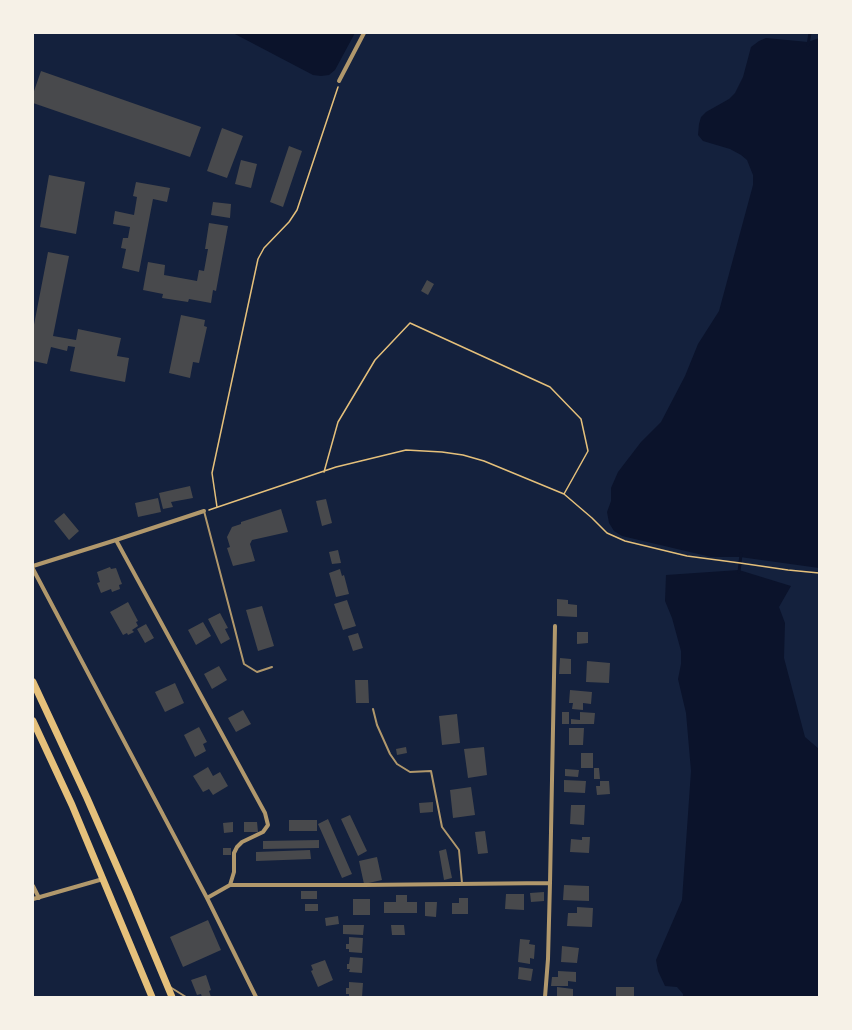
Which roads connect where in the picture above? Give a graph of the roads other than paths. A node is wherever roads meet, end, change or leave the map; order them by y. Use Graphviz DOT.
graph roads {
  1 [pos="364,33"];
  2 [pos="339,81"];
  3 [pos="204,511"];
  4 [pos="116,540"];
  5 [pos="33,566"];
  6 [pos="33,569"];
  7 [pos="555,626"];
  8 [pos="272,667"];
  9 [pos="33,682"];
  10 [pos="373,709"];
  11 [pos="33,721"];
  12 [pos="103,880"];
  13 [pos="550,883"];
  14 [pos="462,884"];
  15 [pos="230,885"];
  16 [pos="33,886"];
  17 [pos="39,898"];
  18 [pos="208,898"];
  19 [pos="33,899"];
  20 [pos="167,984"];
  21 [pos="152,997"];
  22 [pos="172,997"];
  23 [pos="186,997"];
  24 [pos="256,997"];
  25 [pos="545,997"];
  1 -- 2 [label="street"];
  3 -- 4 [label="street"];
  3 -- 8 [label="lane"];
  4 -- 5 [label="street"];
  4 -- 15 [label="street"];
  6 -- 18 [label="street"];
  7 -- 13 [label="street"];
  9 -- 20 [label="highway"];
  10 -- 14 [label="lane"];
  11 -- 12 [label="highway"];
  12 -- 17 [label="street"];
  12 -- 21 [label="highway"];
  13 -- 14 [label="street"];
  13 -- 25 [label="street"];
  14 -- 15 [label="street"];
  15 -- 18 [label="street"];
  16 -- 17 [label="street"];
  17 -- 19 [label="street"];
  18 -- 24 [label="street"];
  20 -- 22 [label="highway"];
  20 -- 23 [label="lane"];
}
